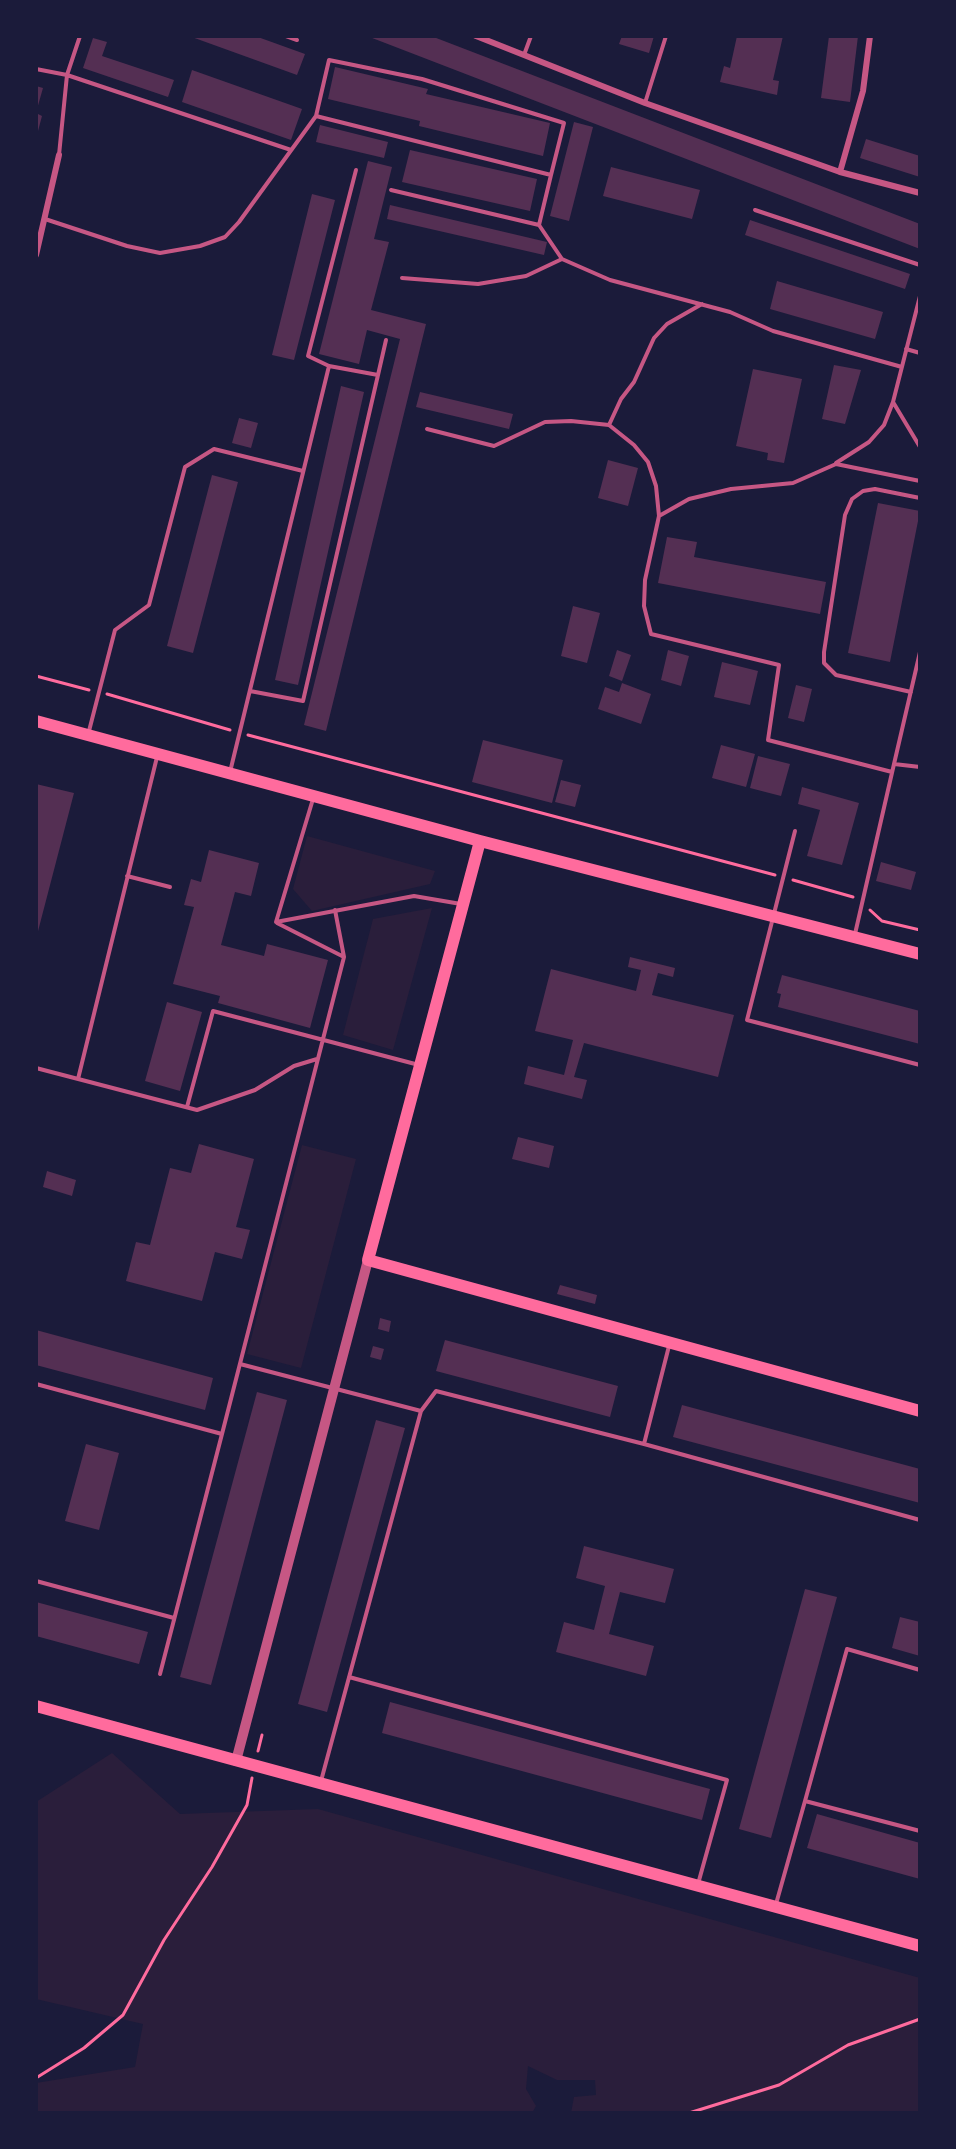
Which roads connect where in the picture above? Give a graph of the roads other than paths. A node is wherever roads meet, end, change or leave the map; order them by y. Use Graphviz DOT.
graph roads {
  1 [pos="80,36"];
  2 [pos="286,36"];
  3 [pos="476,36"];
  4 [pos="531,36"];
  5 [pos="666,36"];
  6 [pos="870,36"];
  7 [pos="297,40"];
  8 [pos="524,55"];
  9 [pos="36,69"];
  10 [pos="67,75"];
  11 [pos="645,103"];
  12 [pos="316,116"];
  13 [pos="291,150"];
  14 [pos="59,155"];
  15 [pos="356,170"];
  16 [pos="840,172"];
  17 [pos="551,175"];
  18 [pos="391,190"];
  19 [pos="920,193"];
  20 [pos="755,210"];
  21 [pos="44,219"];
  22 [pos="539,225"];
  23 [pos="36,255"];
  24 [pos="562,259"];
  25 [pos="920,265"];
  26 [pos="402,278"];
  27 [pos="920,296"];
  28 [pos="702,304"];
  29 [pos="386,340"];
  30 [pos="906,350"];
  31 [pos="920,353"];
  32 [pos="329,366"];
  33 [pos="902,367"];
  34 [pos="378,375"];
  35 [pos="893,402"];
  36 [pos="609,425"];
  37 [pos="426,429"];
  38 [pos="920,447"];
  39 [pos="836,464"];
  40 [pos="303,471"];
  41 [pos="920,481"];
  42 [pos="920,498"];
  43 [pos="659,516"];
  44 [pos="920,652"];
  45 [pos="250,691"];
  46 [pos="911,692"];
  47 [pos="36,721"];
  48 [pos="88,735"];
  49 [pos="158,753"];
  50 [pos="894,764"];
  51 [pos="920,767"];
  52 [pos="230,772"];
  53 [pos="892,772"];
  54 [pos="314,796"];
  55 [pos="795,831"];
  56 [pos="480,841"];
  57 [pos="127,876"];
  58 [pos="170,887"];
  59 [pos="463,905"];
  60 [pos="335,910"];
  61 [pos="773,917"];
  62 [pos="276,922"];
  63 [pos="854,937"];
  64 [pos="920,954"];
  65 [pos="344,957"];
  66 [pos="323,1040"];
  67 [pos="318,1058"];
  68 [pos="420,1065"];
  69 [pos="920,1065"];
  70 [pos="36,1068"];
  71 [pos="78,1079"];
  72 [pos="187,1107"];
  73 [pos="368,1260"];
  74 [pos="670,1343"];
  75 [pos="240,1364"];
  76 [pos="36,1384"];
  77 [pos="334,1388"];
  78 [pos="421,1411"];
  79 [pos="920,1411"];
  80 [pos="222,1434"];
  81 [pos="644,1444"];
  82 [pos="920,1520"];
  83 [pos="36,1581"];
  84 [pos="174,1618"];
  85 [pos="920,1670"];
  86 [pos="160,1674"];
  87 [pos="349,1677"];
  88 [pos="36,1706"];
  89 [pos="236,1761"];
  90 [pos="320,1784"];
  91 [pos="805,1801"];
  92 [pos="920,1831"];
  93 [pos="698,1886"];
  94 [pos="775,1907"];
  95 [pos="920,1946"];
  1 -- 10 [label="lane"];
  2 -- 7 [label="lane"];
  3 -- 8 [label="street"];
  4 -- 8 [label="lane"];
  5 -- 11 [label="lane"];
  6 -- 16 [label="street"];
  8 -- 11 [label="street"];
  9 -- 10 [label="lane"];
  10 -- 13 [label="lane"];
  10 -- 14 [label="lane"];
  11 -- 16 [label="street"];
  12 -- 13 [label="lane"];
  12 -- 17 [label="lane"];
  12 -- 17 [label="lane"];
  13 -- 21 [label="lane"];
  14 -- 21 [label="street"];
  15 -- 32 [label="lane"];
  16 -- 19 [label="street"];
  17 -- 22 [label="lane"];
  18 -- 22 [label="lane"];
  20 -- 25 [label="lane"];
  21 -- 23 [label="street"];
  22 -- 24 [label="lane"];
  24 -- 26 [label="lane"];
  24 -- 28 [label="lane"];
  27 -- 30 [label="lane"];
  28 -- 33 [label="lane"];
  28 -- 36 [label="lane"];
  29 -- 34 [label="lane"];
  30 -- 31 [label="lane"];
  30 -- 33 [label="lane"];
  32 -- 34 [label="lane"];
  32 -- 40 [label="lane"];
  33 -- 35 [label="lane"];
  34 -- 45 [label="lane"];
  35 -- 38 [label="lane"];
  35 -- 39 [label="lane"];
  36 -- 37 [label="lane"];
  36 -- 43 [label="lane"];
  39 -- 41 [label="lane"];
  39 -- 43 [label="lane"];
  40 -- 45 [label="lane"];
  40 -- 48 [label="lane"];
  42 -- 46 [label="lane"];
  43 -- 53 [label="lane"];
  44 -- 46 [label="lane"];
  45 -- 52 [label="lane"];
  46 -- 50 [label="lane"];
  47 -- 48 [label="main road"];
  48 -- 49 [label="main road"];
  49 -- 52 [label="main road"];
  49 -- 57 [label="lane"];
  50 -- 51 [label="lane"];
  50 -- 53 [label="lane"];
  52 -- 54 [label="main road"];
  53 -- 63 [label="lane"];
  54 -- 56 [label="main road"];
  54 -- 62 [label="lane"];
  55 -- 61 [label="lane"];
  56 -- 59 [label="main road"];
  56 -- 61 [label="main road"];
  57 -- 58 [label="lane"];
  57 -- 71 [label="lane"];
  59 -- 60 [label="lane"];
  59 -- 68 [label="main road"];
  60 -- 62 [label="lane"];
  60 -- 65 [label="lane"];
  61 -- 63 [label="main road"];
  61 -- 69 [label="lane"];
  62 -- 65 [label="lane"];
  63 -- 64 [label="main road"];
  65 -- 66 [label="lane"];
  66 -- 67 [label="lane"];
  66 -- 68 [label="lane"];
  66 -- 72 [label="lane"];
  67 -- 72 [label="lane"];
  67 -- 75 [label="lane"];
  68 -- 73 [label="main road"];
  70 -- 71 [label="lane"];
  71 -- 72 [label="lane"];
  73 -- 74 [label="main road"];
  73 -- 77 [label="street"];
  74 -- 79 [label="main road"];
  74 -- 81 [label="lane"];
  75 -- 77 [label="lane"];
  75 -- 80 [label="lane"];
  76 -- 80 [label="lane"];
  77 -- 78 [label="lane"];
  77 -- 89 [label="street"];
  78 -- 81 [label="lane"];
  78 -- 87 [label="lane"];
  80 -- 84 [label="lane"];
  81 -- 82 [label="lane"];
  83 -- 84 [label="lane"];
  84 -- 86 [label="lane"];
  85 -- 91 [label="lane"];
  87 -- 90 [label="lane"];
  87 -- 93 [label="lane"];
  88 -- 89 [label="main road"];
  89 -- 90 [label="main road"];
  90 -- 93 [label="main road"];
  91 -- 92 [label="lane"];
  91 -- 94 [label="lane"];
  93 -- 94 [label="main road"];
  94 -- 95 [label="main road"];
}
